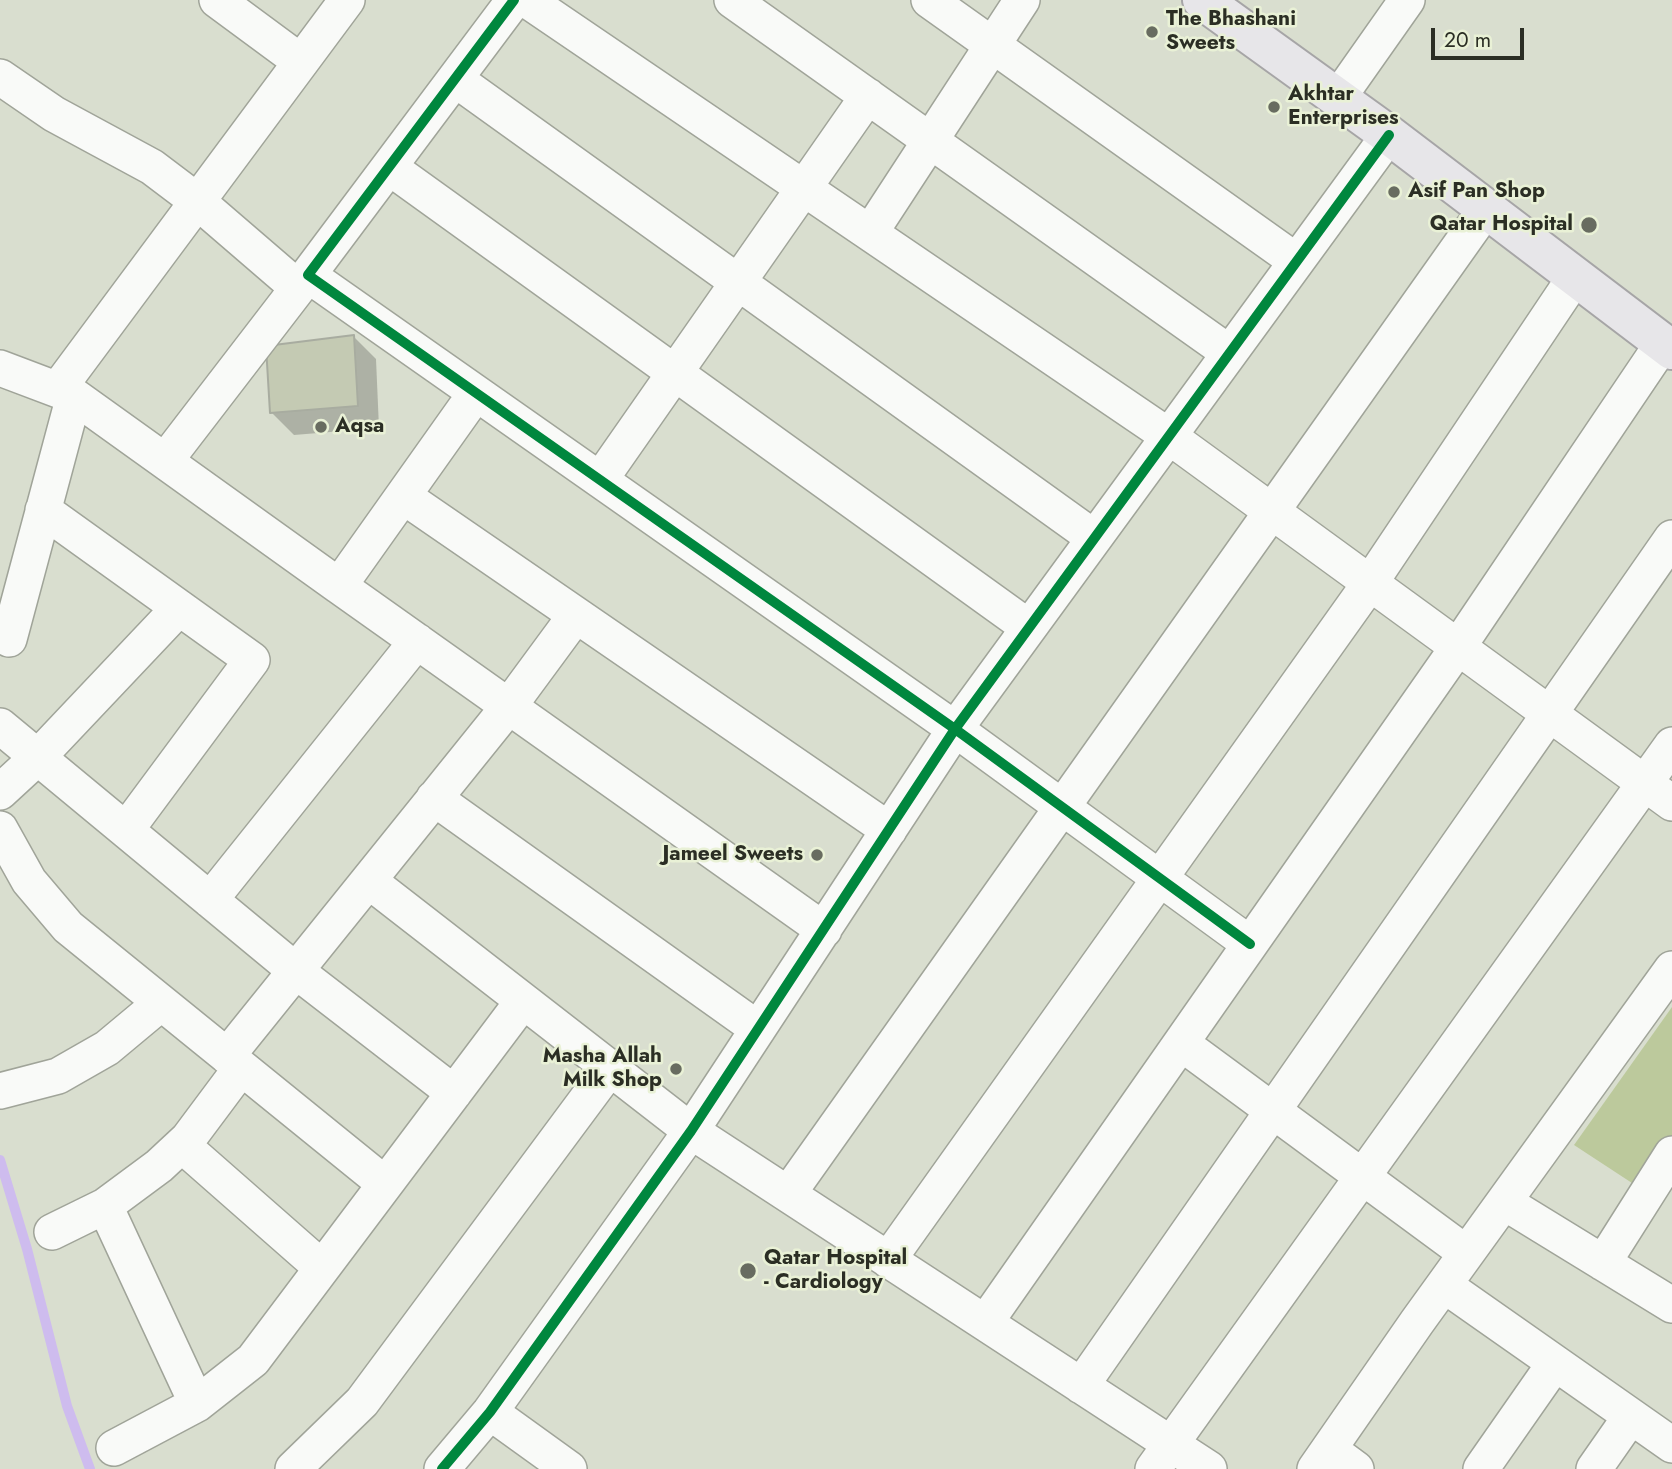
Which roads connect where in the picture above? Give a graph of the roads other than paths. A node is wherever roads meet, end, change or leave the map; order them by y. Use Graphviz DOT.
graph roads {
  1 [pos="217,0"];
  2 [pos="346,0"];
  3 [pos="514,0"];
  4 [pos="527,0"];
  5 [pos="732,0"];
  6 [pos="929,0"];
  7 [pos="1022,0"];
  8 [pos="1202,0"];
  9 [pos="1407,0"];
  10 [pos="993,45"];
  11 [pos="301,62"];
  12 [pos="0,77"];
  13 [pos="455,79"];
  14 [pos="868,96"];
  15 [pos="1338,98"];
  16 [pos="1389,135"];
  17 [pos="930,141"];
  18 [pos="389,167"];
  19 [pos="804,188"];
  20 [pos="197,201"];
  21 [pos="1486,209"];
  22 [pos="870,233"];
  23 [pos="1296,261"];
  24 [pos="1575,276"];
  25 [pos="303,281"];
  26 [pos="738,282"];
  27 [pos="1667,347"];
  28 [pos="1228,352"];
  29 [pos="0,368"];
  30 [pos="675,373"];
  31 [pos="66,393"];
  32 [pos="476,393"];
  33 [pos="1167,435"];
  34 [pos="165,461"];
  35 [pos="600,480"];
  36 [pos="403,496"];
  37 [pos="43,510"];
  38 [pos="1270,511"];
  39 [pos="1093,537"];
  40 [pos="1672,538"];
  41 [pos="1370,583"];
  42 [pos="339,586"];
  43 [pos="179,608"];
  44 [pos="576,615"];
  45 [pos="1028,627"];
  46 [pos="9,639"];
  47 [pos="417,641"];
  48 [pos="1458,647"];
  49 [pos="509,706"];
  50 [pos="1551,715"];
  51 [pos="0,726"];
  52 [pos="955,729"];
  53 [pos="1672,745"];
  54 [pos="38,757"];
  55 [pos="0,792"];
  56 [pos="1659,793"];
  57 [pos="434,798"];
  58 [pos="1061,806"];
  59 [pos="0,830"];
  60 [pos="126,830"];
  61 [pos="889,830"];
  62 [pos="1160,878"];
  63 [pos="369,881"];
  64 [pos="210,900"];
  65 [pos="824,930"];
  66 [pos="1250,944"];
  67 [pos="1672,969"];
  68 [pos="296,971"];
  69 [pos="523,1001"];
  70 [pos="161,1003"];
  71 [pos="758,1029"];
  72 [pos="1181,1043"];
  73 [pos="234,1062"];
  74 [pos="610,1068"];
  75 [pos="0,1091"];
  76 [pos="454,1093"];
  77 [pos="1274,1111"];
  78 [pos="691,1131"];
  79 [pos="181,1145"];
  80 [pos="1672,1154"];
  81 [pos="1363,1177"];
  82 [pos="385,1184"];
  83 [pos="788,1194"];
  84 [pos="1504,1202"];
  85 [pos="105,1206"];
  86 [pos="52,1232"];
  87 [pos="1466,1253"];
  88 [pos="888,1260"];
  89 [pos="1603,1263"];
  90 [pos="322,1268"];
  91 [pos="1444,1284"];
  92 [pos="1672,1306"];
  93 [pos="985,1323"];
  94 [pos="1555,1363"];
  95 [pos="1081,1386"];
  96 [pos="197,1404"];
  97 [pos="490,1412"];
  98 [pos="1631,1416"];
  99 [pos="1672,1446"];
  100 [pos="114,1448"];
  101 [pos="1162,1457"];
  102 [pos="1333,1462"];
  103 [pos="293,1469"];
  104 [pos="442,1469"];
  105 [pos="569,1469"];
  106 [pos="1209,1469"];
  107 [pos="1481,1469"];
  108 [pos="1594,1469"];
  1 -- 11 [label="street"];
  2 -- 11 [label="street"];
  3 -- 13 [label="street"];
  4 -- 19 [label="street"];
  5 -- 14 [label="street"];
  6 -- 10 [label="street"];
  7 -- 10 [label="street"];
  8 -- 15 [label="main road"];
  9 -- 15 [label="street"];
  10 -- 17 [label="street"];
  10 -- 23 [label="street"];
  11 -- 20 [label="street"];
  12 -- 20 [label="street"];
  13 -- 18 [label="street"];
  13 -- 26 [label="street"];
  14 -- 17 [label="street"];
  14 -- 19 [label="street"];
  15 -- 16 [label="main road"];
  16 -- 21 [label="main road"];
  16 -- 23 [label="street"];
  17 -- 22 [label="street"];
  17 -- 28 [label="street"];
  18 -- 25 [label="street"];
  18 -- 30 [label="street"];
  19 -- 22 [label="street"];
  19 -- 26 [label="street"];
  20 -- 25 [label="street"];
  20 -- 31 [label="street"];
  21 -- 24 [label="main road"];
  21 -- 38 [label="street"];
  22 -- 33 [label="street"];
  23 -- 28 [label="street"];
  24 -- 27 [label="main road"];
  24 -- 41 [label="street"];
  25 -- 32 [label="street"];
  25 -- 34 [label="street"];
  26 -- 30 [label="street"];
  26 -- 39 [label="street"];
  27 -- 48 [label="street"];
  28 -- 33 [label="street"];
  29 -- 31 [label="street"];
  30 -- 35 [label="street"];
  30 -- 45 [label="street"];
  31 -- 34 [label="street"];
  31 -- 37 [label="street"];
  32 -- 35 [label="street"];
  32 -- 36 [label="street"];
  33 -- 38 [label="street"];
  33 -- 39 [label="street"];
  34 -- 42 [label="street"];
  35 -- 52 [label="street"];
  36 -- 42 [label="street"];
  36 -- 44 [label="street"];
  37 -- 43 [label="street"];
  37 -- 46 [label="street"];
  38 -- 41 [label="street"];
  38 -- 58 [label="street"];
  39 -- 45 [label="street"];
  40 -- 50 [label="street"];
  41 -- 48 [label="street"];
  41 -- 62 [label="street"];
  42 -- 47 [label="street"];
  43 -- 54 [label="street"];
  43 -- 60 [label="street"];
  44 -- 49 [label="street"];
  44 -- 61 [label="street"];
  45 -- 52 [label="street"];
  47 -- 49 [label="street"];
  47 -- 64 [label="street"];
  48 -- 50 [label="street"];
  48 -- 66 [label="street"];
  49 -- 57 [label="street"];
  49 -- 65 [label="street"];
  50 -- 56 [label="street"];
  50 -- 77 [label="street"];
  51 -- 54 [label="street"];
  52 -- 58 [label="street"];
  52 -- 61 [label="street"];
  53 -- 56 [label="street"];
  54 -- 55 [label="street"];
  54 -- 60 [label="street"];
  56 -- 81 [label="street"];
  57 -- 63 [label="street"];
  57 -- 71 [label="street"];
  58 -- 62 [label="street"];
  58 -- 83 [label="street"];
  59 -- 70 [label="street"];
  60 -- 64 [label="street"];
  61 -- 65 [label="street"];
  62 -- 66 [label="street"];
  62 -- 88 [label="street"];
  63 -- 68 [label="street"];
  63 -- 69 [label="street"];
  64 -- 68 [label="street"];
  65 -- 71 [label="street"];
  66 -- 72 [label="street"];
  67 -- 84 [label="street"];
  68 -- 73 [label="street"];
  68 -- 76 [label="street"];
  69 -- 74 [label="street"];
  69 -- 76 [label="street"];
  70 -- 73 [label="street"];
  70 -- 75 [label="street"];
  71 -- 78 [label="street"];
  72 -- 77 [label="street"];
  72 -- 93 [label="street"];
  73 -- 79 [label="street"];
  73 -- 82 [label="street"];
  74 -- 78 [label="street"];
  74 -- 103 [label="street"];
  76 -- 82 [label="street"];
  77 -- 81 [label="street"];
  77 -- 95 [label="street"];
  78 -- 83 [label="street"];
  78 -- 97 [label="street"];
  79 -- 85 [label="street"];
  79 -- 90 [label="street"];
  80 -- 89 [label="street"];
  81 -- 87 [label="street"];
  81 -- 101 [label="street"];
  82 -- 90 [label="street"];
  83 -- 88 [label="street"];
  84 -- 87 [label="street"];
  84 -- 89 [label="street"];
  85 -- 86 [label="street"];
  85 -- 96 [label="street"];
  87 -- 91 [label="street"];
  88 -- 93 [label="street"];
  89 -- 92 [label="street"];
  90 -- 96 [label="street"];
  91 -- 94 [label="street"];
  91 -- 102 [label="street"];
  93 -- 95 [label="street"];
  94 -- 98 [label="street"];
  94 -- 107 [label="street"];
  95 -- 101 [label="street"];
  96 -- 100 [label="street"];
  97 -- 104 [label="street"];
  97 -- 105 [label="street"];
  98 -- 99 [label="street"];
  98 -- 108 [label="street"];
  101 -- 106 [label="street"];
}
